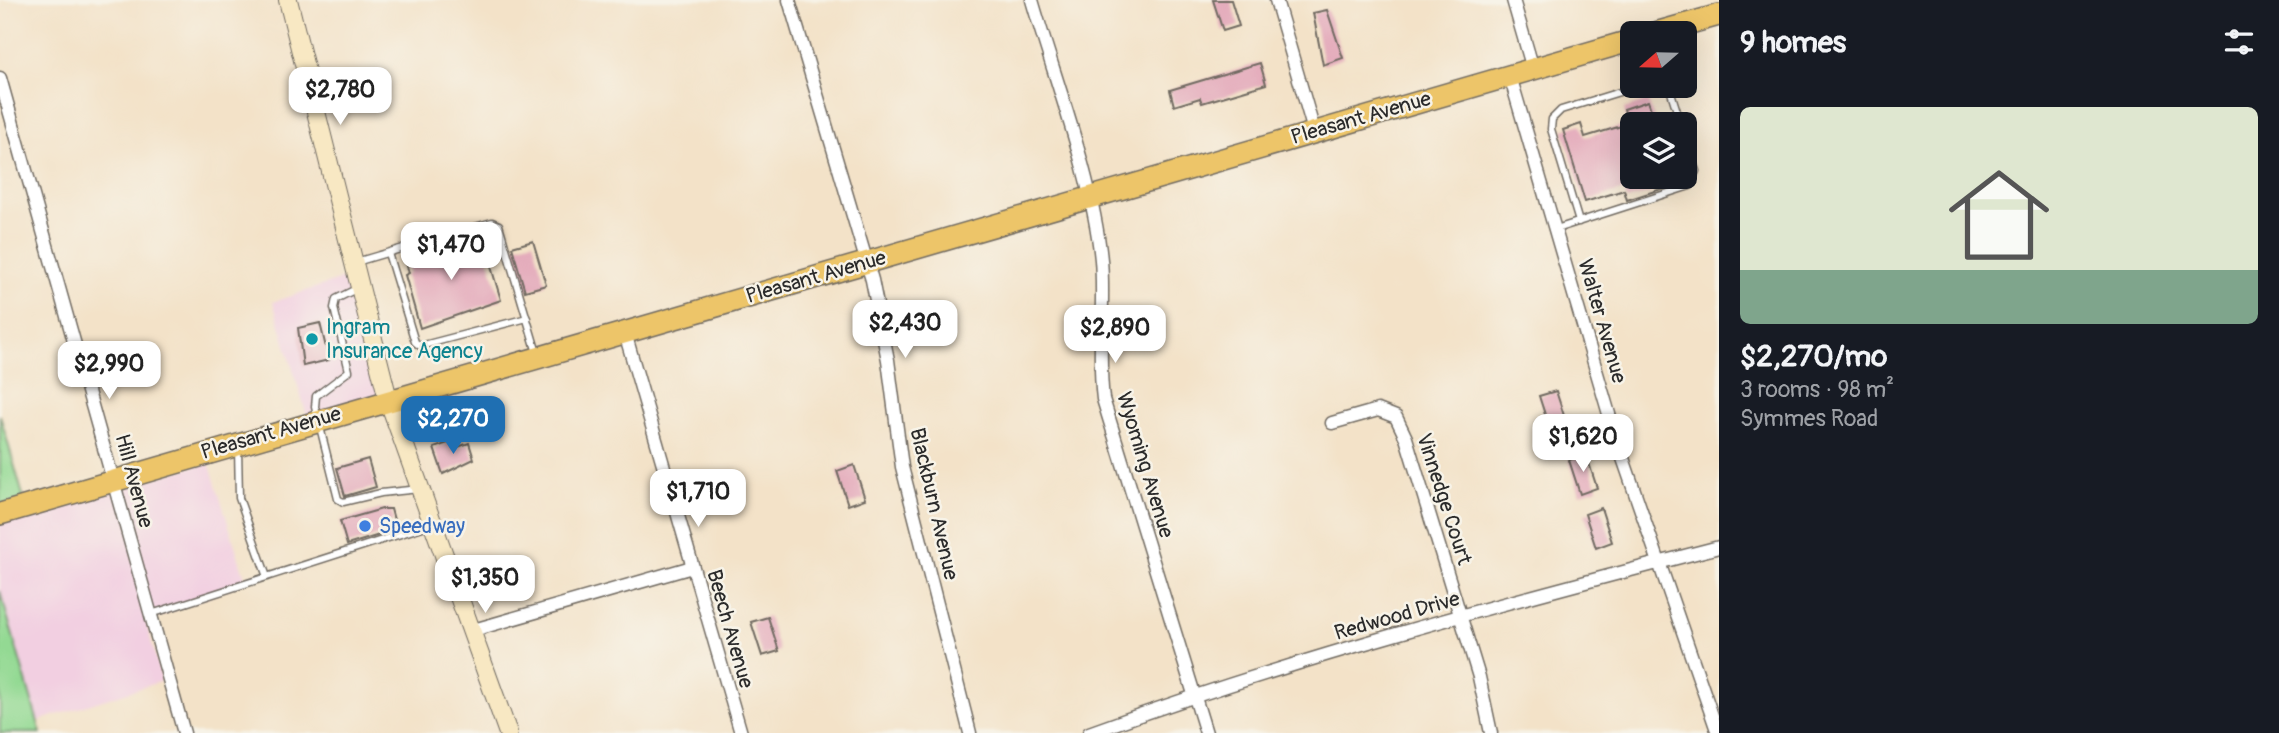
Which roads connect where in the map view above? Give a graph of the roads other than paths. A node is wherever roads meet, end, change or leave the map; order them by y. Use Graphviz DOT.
graph roads {
  1 [pos="288,0"];
  2 [pos="789,0"];
  3 [pos="1032,0"];
  4 [pos="1276,0"];
  5 [pos="1513,0"];
  6 [pos="1719,15"];
  7 [pos="1698,21"];
  8 [pos="1620,44"];
  9 [pos="1532,69"];
  10 [pos="1510,76"];
  11 [pos="0,78"];
  12 [pos="1620,92"];
  13 [pos="1314,131"];
  14 [pos="1681,189"];
  15 [pos="1089,198"];
  16 [pos="1579,222"];
  17 [pos="1556,229"];
  18 [pos="388,253"];
  19 [pos="354,263"];
  20 [pos="865,263"];
  21 [pos="360,288"];
  22 [pos="527,318"];
  23 [pos="625,333"];
  24 [pos="538,358"];
  25 [pos="388,399"];
  26 [pos="319,420"];
  27 [pos="1332,423"];
  28 [pos="239,443"];
  29 [pos="114,479"];
  30 [pos="419,489"];
  31 [pos="0,514"];
  32 [pos="432,524"];
  33 [pos="1719,547"];
  34 [pos="1661,562"];
  35 [pos="692,567"];
  36 [pos="267,577"];
  37 [pos="151,614"];
  38 [pos="1461,617"];
  39 [pos="470,631"];
  40 [pos="1195,695"];
  41 [pos="184,733"];
  42 [pos="508,733"];
  43 [pos="741,733"];
  44 [pos="970,733"];
  45 [pos="1089,733"];
  46 [pos="1206,733"];
  47 [pos="1491,733"];
  48 [pos="1718,733"];
  1 -- 19 [label="main road"];
  2 -- 20 [label="street, Blackburn Avenue"];
  3 -- 15 [label="street, Wyoming Avenue"];
  4 -- 13 [label="street"];
  5 -- 9 [label="street"];
  6 -- 7 [label="main road"];
  8 -- 9 [label="main road, Pleasant Avenue"];
  9 -- 10 [label="main road, Pleasant Avenue"];
  10 -- 13 [label="main road, Pleasant Avenue"];
  10 -- 17 [label="street, Walter Avenue"];
  11 -- 29 [label="street, Hill Avenue"];
  12 -- 16 [label="lane"];
  13 -- 15 [label="main road, Pleasant Avenue"];
  14 -- 16 [label="lane"];
  15 -- 20 [label="main road, Pleasant Avenue"];
  15 -- 40 [label="street, Wyoming Avenue"];
  16 -- 17 [label="lane"];
  17 -- 34 [label="street, Walter Avenue"];
  18 -- 19 [label="lane"];
  18 -- 22 [label="lane"];
  18 -- 22 [label="lane"];
  19 -- 21 [label="main road"];
  20 -- 23 [label="main road, Pleasant Avenue"];
  20 -- 44 [label="street, Blackburn Avenue"];
  21 -- 25 [label="main road"];
  21 -- 26 [label="lane"];
  22 -- 24 [label="lane"];
  23 -- 24 [label="main road, Pleasant Avenue"];
  23 -- 35 [label="street, Beech Avenue"];
  24 -- 25 [label="main road, Pleasant Avenue"];
  25 -- 26 [label="main road, Pleasant Avenue"];
  25 -- 30 [label="main road"];
  26 -- 28 [label="main road, Pleasant Avenue"];
  26 -- 30 [label="lane"];
  27 -- 38 [label="street, Vinnedge Court"];
  28 -- 29 [label="main road, Pleasant Avenue"];
  28 -- 36 [label="lane"];
  29 -- 31 [label="main road, Pleasant Avenue"];
  29 -- 37 [label="street, Hill Avenue"];
  30 -- 32 [label="main road"];
  32 -- 36 [label="lane"];
  32 -- 39 [label="main road"];
  33 -- 34 [label="street, Redwood Drive"];
  34 -- 38 [label="street, Redwood Drive"];
  34 -- 48 [label="street, Walter Avenue"];
  35 -- 39 [label="street"];
  35 -- 43 [label="street, Beech Avenue"];
  36 -- 37 [label="lane"];
  37 -- 41 [label="street, Hill Avenue"];
  38 -- 40 [label="street, Redwood Drive"];
  38 -- 47 [label="street, Vinnedge Court"];
  39 -- 42 [label="main road"];
  40 -- 45 [label="street, Redwood Drive"];
  40 -- 46 [label="street, Wyoming Avenue"];
}
